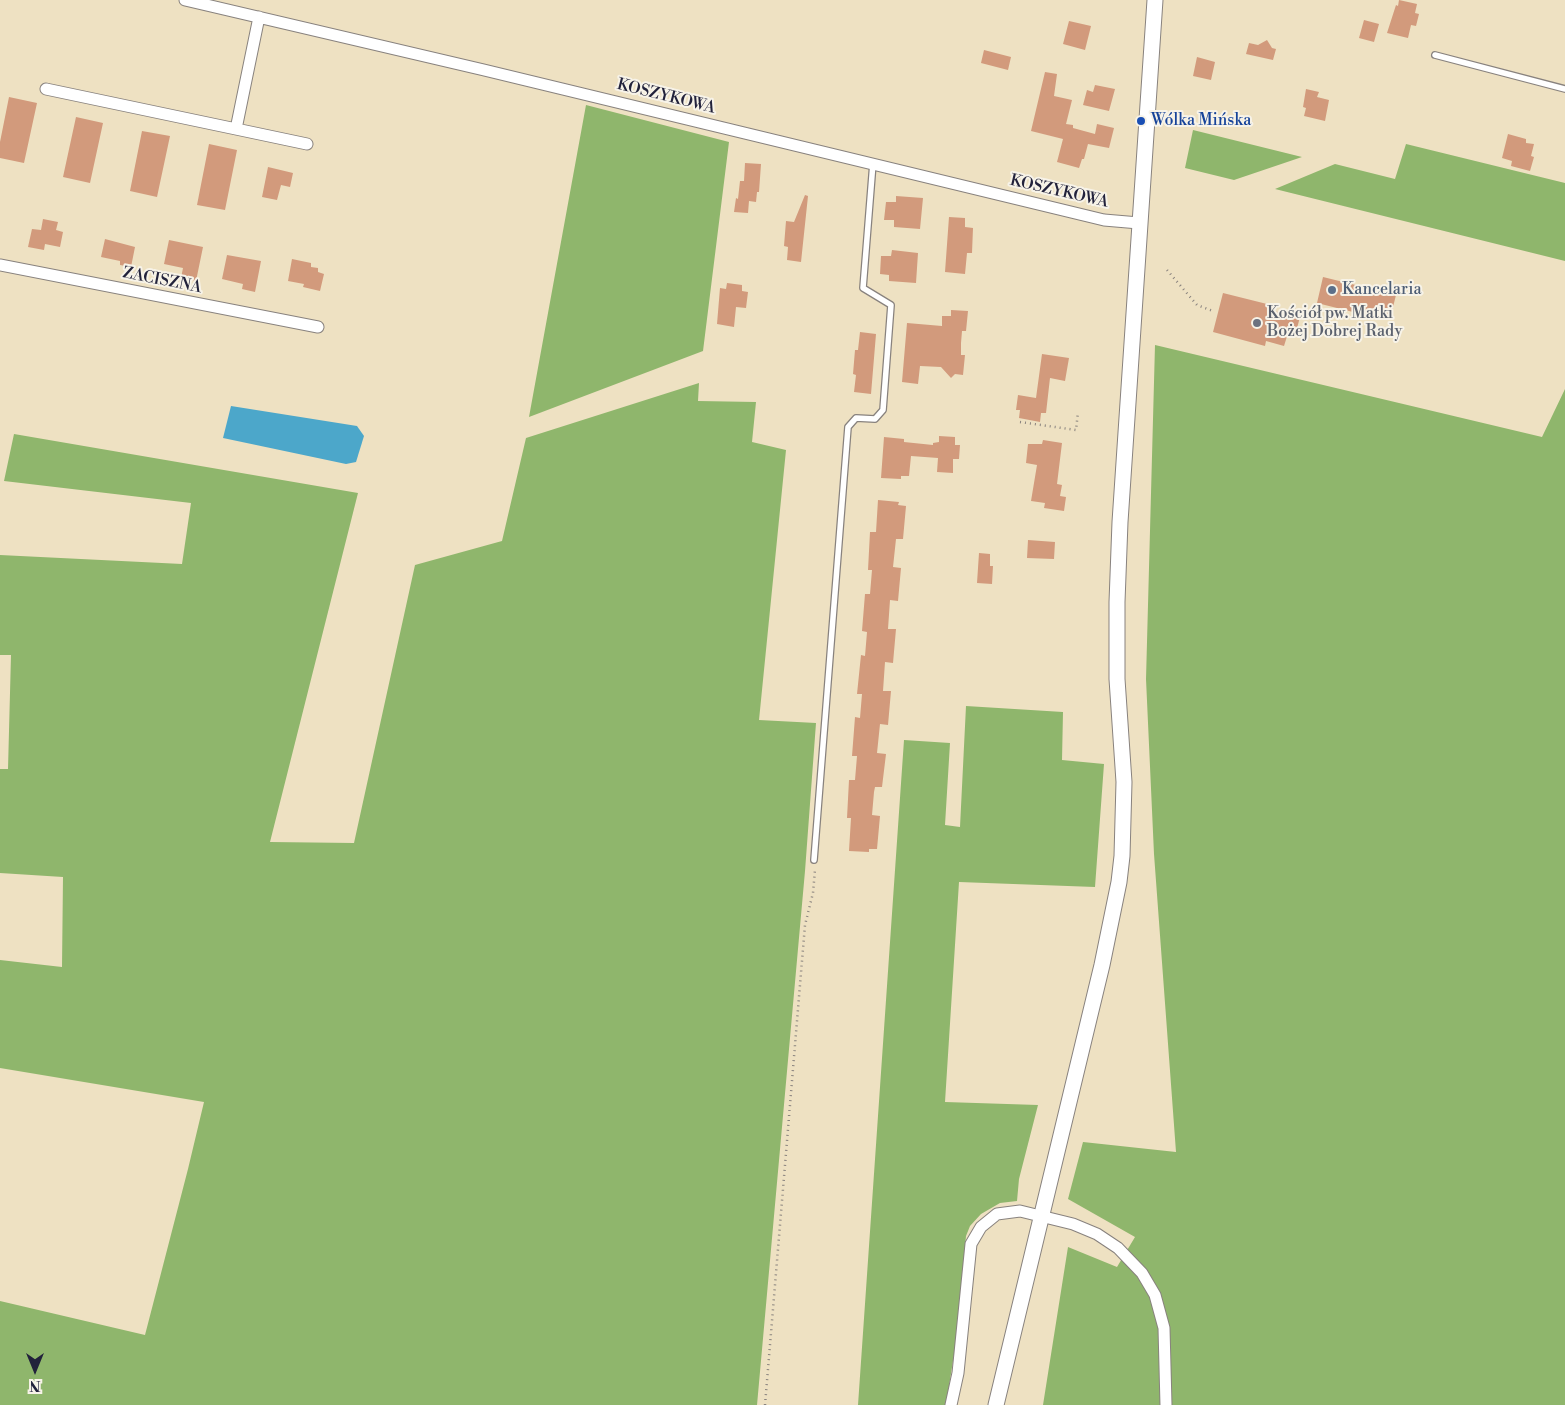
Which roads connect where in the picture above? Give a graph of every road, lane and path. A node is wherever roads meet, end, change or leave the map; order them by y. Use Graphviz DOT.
graph roads {
  1 [pos="185,0"];
  2 [pos="1155,0"];
  3 [pos="260,17"];
  4 [pos="1435,55"];
  5 [pos="46,89"];
  6 [pos="1565,89"];
  7 [pos="236,129"];
  8 [pos="307,144"];
  9 [pos="873,163"];
  10 [pos="1139,223"];
  11 [pos="0,264"];
  12 [pos="1167,270"];
  13 [pos="1213,311"];
  14 [pos="318,327"];
  15 [pos="1078,412"];
  16 [pos="1020,422"];
  17 [pos="814,860"];
  18 [pos="1042,1215"];
  19 [pos="765,1405"];
  20 [pos="951,1405"];
  21 [pos="996,1405"];
  22 [pos="1166,1405"];
  1 -- 3 [label="street, KOSZYKOWA"];
  2 -- 10 [label="street"];
  3 -- 7 [label="street"];
  3 -- 9 [label="street, KOSZYKOWA"];
  4 -- 6 [label="lane"];
  5 -- 7 [label="street"];
  7 -- 8 [label="street"];
  9 -- 10 [label="street, KOSZYKOWA"];
  9 -- 17 [label="lane"];
  10 -- 18 [label="street"];
  11 -- 14 [label="street, ZACISZNA"];
  12 -- 13 [label="path"];
  15 -- 16 [label="path"];
  17 -- 19 [label="path"];
  18 -- 20 [label="street"];
  18 -- 21 [label="street"];
  18 -- 22 [label="street"];
}
